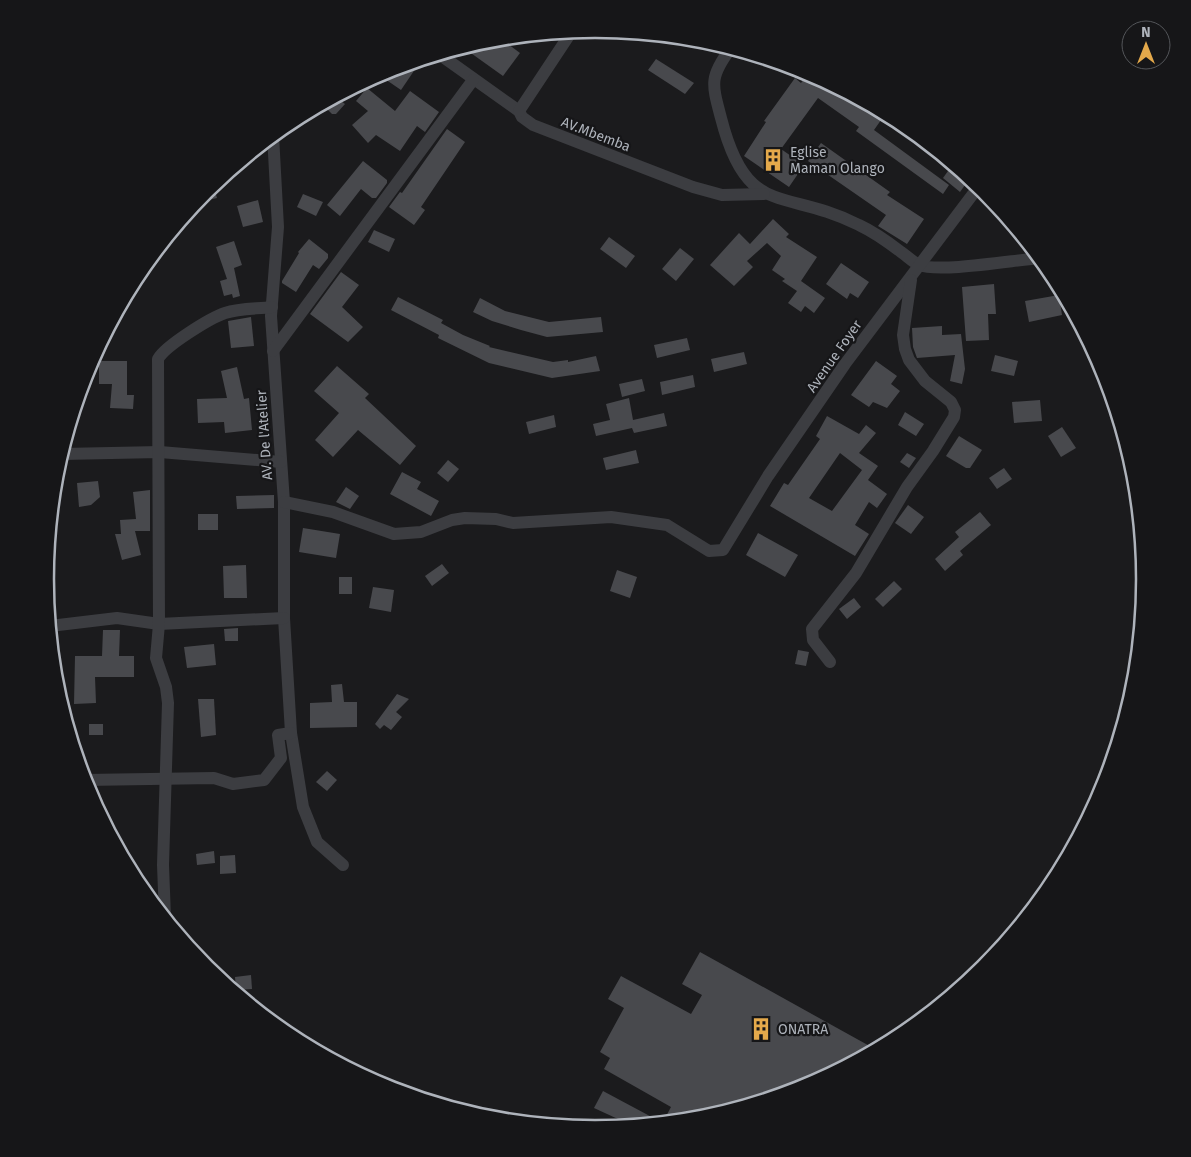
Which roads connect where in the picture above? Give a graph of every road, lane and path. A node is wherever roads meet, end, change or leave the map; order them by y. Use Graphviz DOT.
graph roads {
  1 [pos="567,39"];
  2 [pos="727,54"];
  3 [pos="445,59"];
  4 [pos="473,80"];
  5 [pos="519,111"];
  6 [pos="274,143"];
  7 [pos="974,192"];
  8 [pos="764,194"];
  9 [pos="1032,259"];
  10 [pos="920,265"];
  11 [pos="911,279"];
  12 [pos="272,307"];
  13 [pos="273,351"];
  14 [pos="160,452"];
  15 [pos="69,454"];
  16 [pos="281,462"];
  17 [pos="284,502"];
  18 [pos="284,618"];
  19 [pos="159,624"];
  20 [pos="57,625"];
  21 [pos="830,662"];
  22 [pos="291,733"];
  23 [pos="165,778"];
  24 [pos="94,780"];
  25 [pos="343,865"];
  26 [pos="165,906"];
  1 -- 5 [label="street"];
  2 -- 8 [label="street"];
  3 -- 4 [label="street, AV.Mbemba"];
  4 -- 5 [label="street, AV.Mbemba"];
  4 -- 13 [label="street"];
  5 -- 8 [label="street, AV.Mbemba"];
  6 -- 12 [label="street, AV. De l'Atelier"];
  7 -- 10 [label="street, Avenue Foyer"];
  8 -- 10 [label="street"];
  9 -- 10 [label="street"];
  10 -- 11 [label="street, Avenue Foyer"];
  11 -- 17 [label="street, Avenue Foyer"];
  11 -- 21 [label="street"];
  12 -- 13 [label="street, AV. De l'Atelier"];
  12 -- 14 [label="street"];
  13 -- 16 [label="street, AV. De l'Atelier"];
  14 -- 15 [label="street"];
  14 -- 16 [label="street"];
  14 -- 19 [label="street"];
  16 -- 17 [label="street, AV. De l'Atelier"];
  17 -- 18 [label="street, AV. De l'Atelier"];
  18 -- 19 [label="street"];
  18 -- 22 [label="street, AV. De l'Atelier"];
  19 -- 20 [label="street"];
  19 -- 23 [label="street"];
  22 -- 23 [label="street"];
  22 -- 25 [label="street, AV. De l'Atelier"];
  23 -- 24 [label="street"];
  23 -- 26 [label="street"];
}
